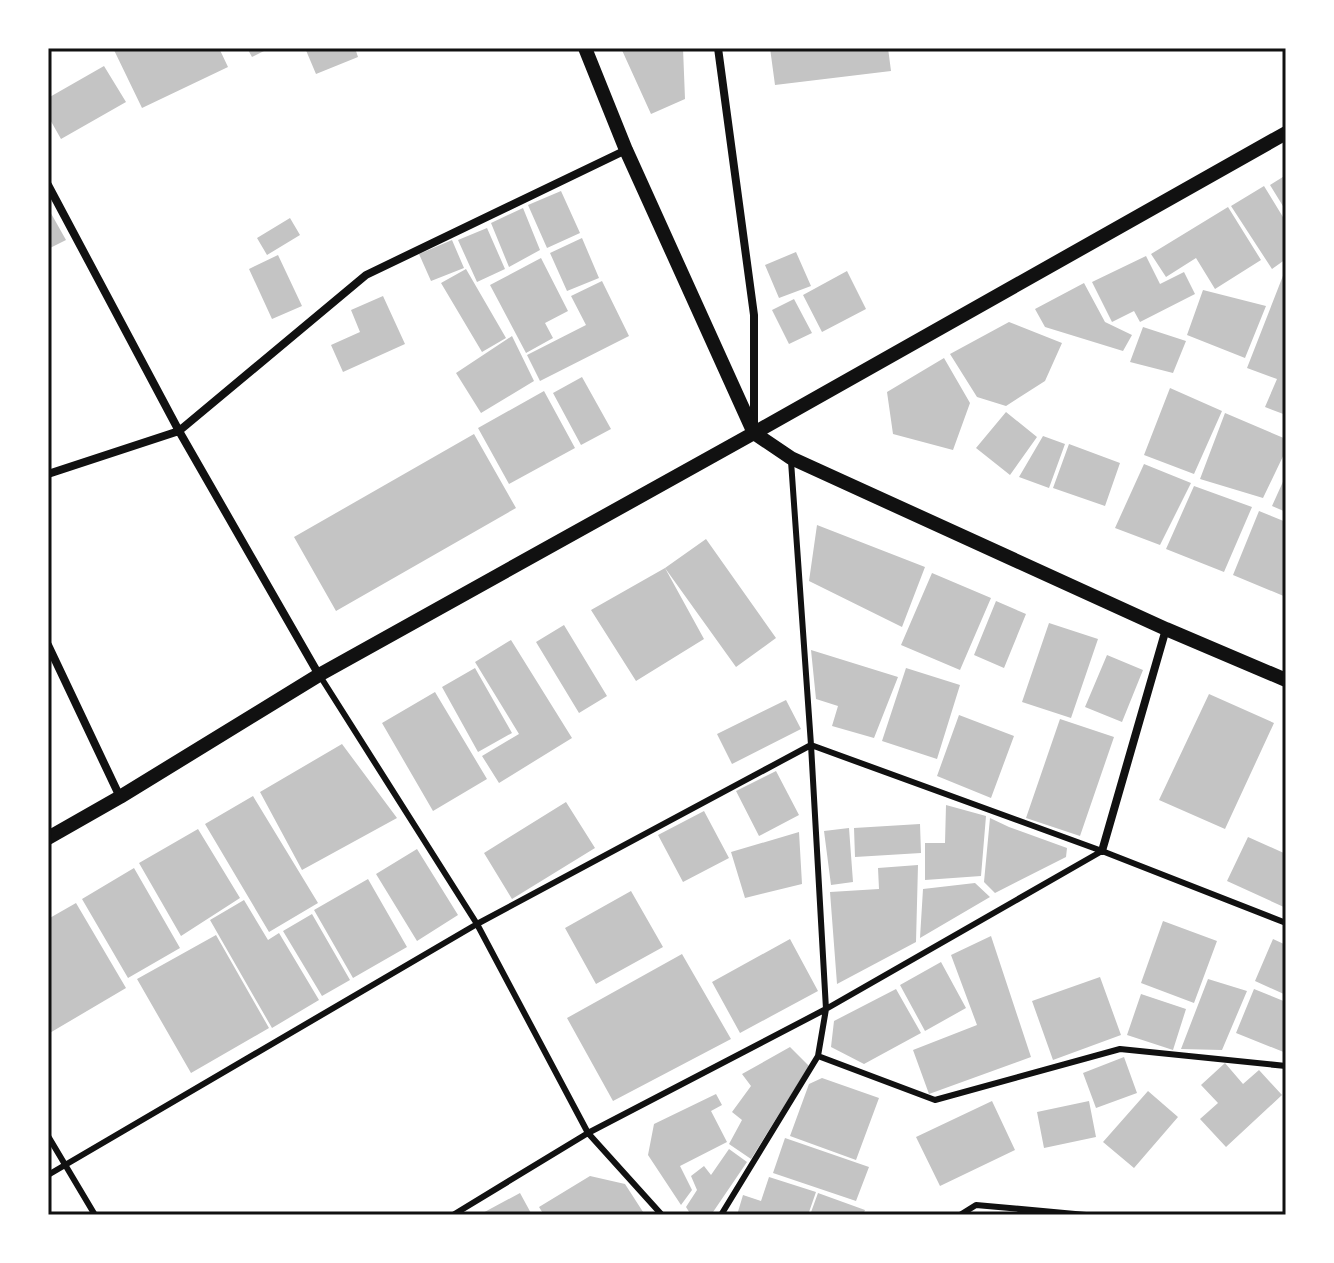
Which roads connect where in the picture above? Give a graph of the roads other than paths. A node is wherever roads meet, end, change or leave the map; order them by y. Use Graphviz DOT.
graph roads {
  1 [pos="585,48"];
  2 [pos="718,48"];
  3 [pos="1286,133"];
  4 [pos="626,150"];
  5 [pos="48,185"];
  6 [pos="179,431"];
  7 [pos="754,433"];
  8 [pos="791,458"];
  9 [pos="48,474"];
  10 [pos="1166,629"];
  11 [pos="48,645"];
  12 [pos="319,675"];
  13 [pos="1286,680"];
  14 [pos="811,745"];
  15 [pos="120,797"];
  16 [pos="48,838"];
  17 [pos="1102,851"];
  18 [pos="1286,923"];
  19 [pos="477,924"];
  20 [pos="826,1009"];
  21 [pos="818,1056"];
  22 [pos="1286,1066"];
  23 [pos="588,1133"];
  24 [pos="48,1136"];
  25 [pos="65,1165"];
  26 [pos="48,1175"];
  27 [pos="95,1215"];
  28 [pos="453,1215"];
  29 [pos="662,1215"];
  30 [pos="721,1215"];
  31 [pos="960,1215"];
  32 [pos="1086,1215"];
  1 -- 4 [label="street"];
  2 -- 7 [label="street"];
  3 -- 7 [label="street"];
  4 -- 6 [label="street"];
  4 -- 7 [label="street"];
  5 -- 6 [label="street"];
  6 -- 9 [label="street"];
  6 -- 12 [label="street"];
  7 -- 8 [label="street"];
  7 -- 12 [label="street"];
  8 -- 10 [label="street"];
  8 -- 14 [label="lane"];
  10 -- 13 [label="street"];
  10 -- 17 [label="street"];
  11 -- 15 [label="street"];
  12 -- 15 [label="street"];
  12 -- 19 [label="lane"];
  14 -- 17 [label="lane"];
  14 -- 19 [label="lane"];
  14 -- 20 [label="lane"];
  15 -- 16 [label="street"];
  17 -- 18 [label="lane"];
  17 -- 20 [label="lane"];
  19 -- 23 [label="lane"];
  19 -- 25 [label="lane"];
  20 -- 21 [label="lane"];
  20 -- 23 [label="lane"];
  21 -- 22 [label="lane"];
  21 -- 30 [label="lane"];
  23 -- 28 [label="lane"];
  23 -- 29 [label="lane"];
  24 -- 25 [label="lane"];
  25 -- 26 [label="lane"];
  25 -- 27 [label="lane"];
  31 -- 32 [label="lane"];
}
